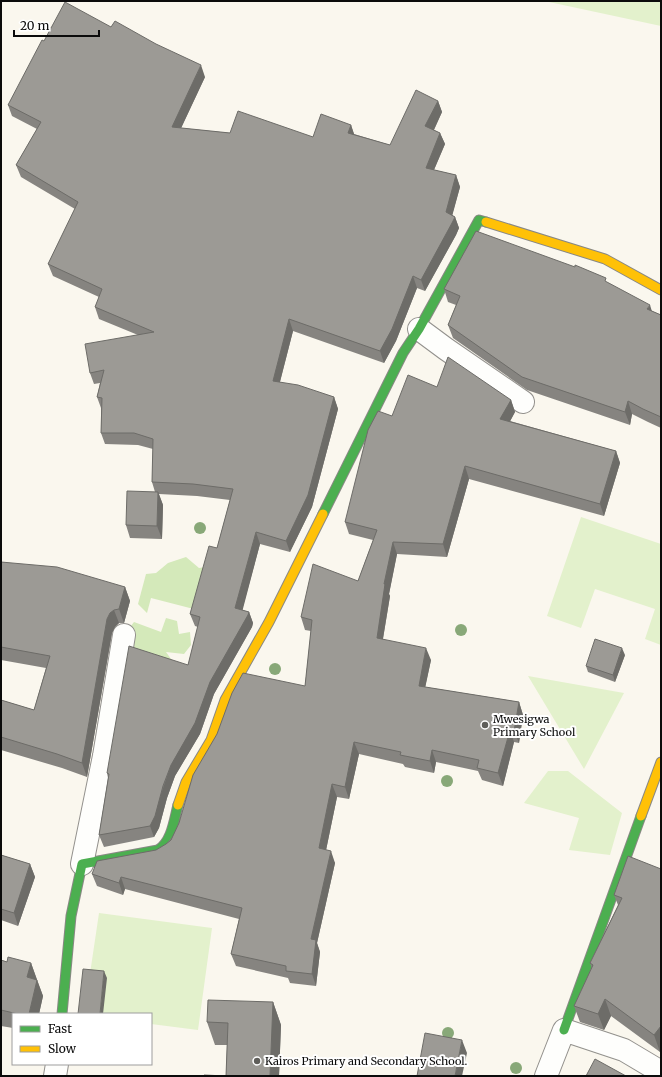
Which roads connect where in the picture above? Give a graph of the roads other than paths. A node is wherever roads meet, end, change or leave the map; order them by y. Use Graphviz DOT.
graph roads {
  1 [pos="661,290"];
  2 [pos="419,329"];
  3 [pos="523,402"];
  4 [pos="124,635"];
  5 [pos="661,762"];
  6 [pos="82,864"];
  7 [pos="62,1013"];
  8 [pos="564,1030"];
  9 [pos="57,1065"];
  10 [pos="661,1072"];
  11 [pos="55,1076"];
  12 [pos="546,1076"];
  1 -- 2 [label="street"];
  2 -- 3 [label="street"];
  2 -- 6 [label="street"];
  4 -- 6 [label="street"];
  5 -- 8 [label="street"];
  6 -- 7 [label="street"];
  8 -- 10 [label="street"];
  8 -- 12 [label="street"];
  9 -- 11 [label="street"];
}
